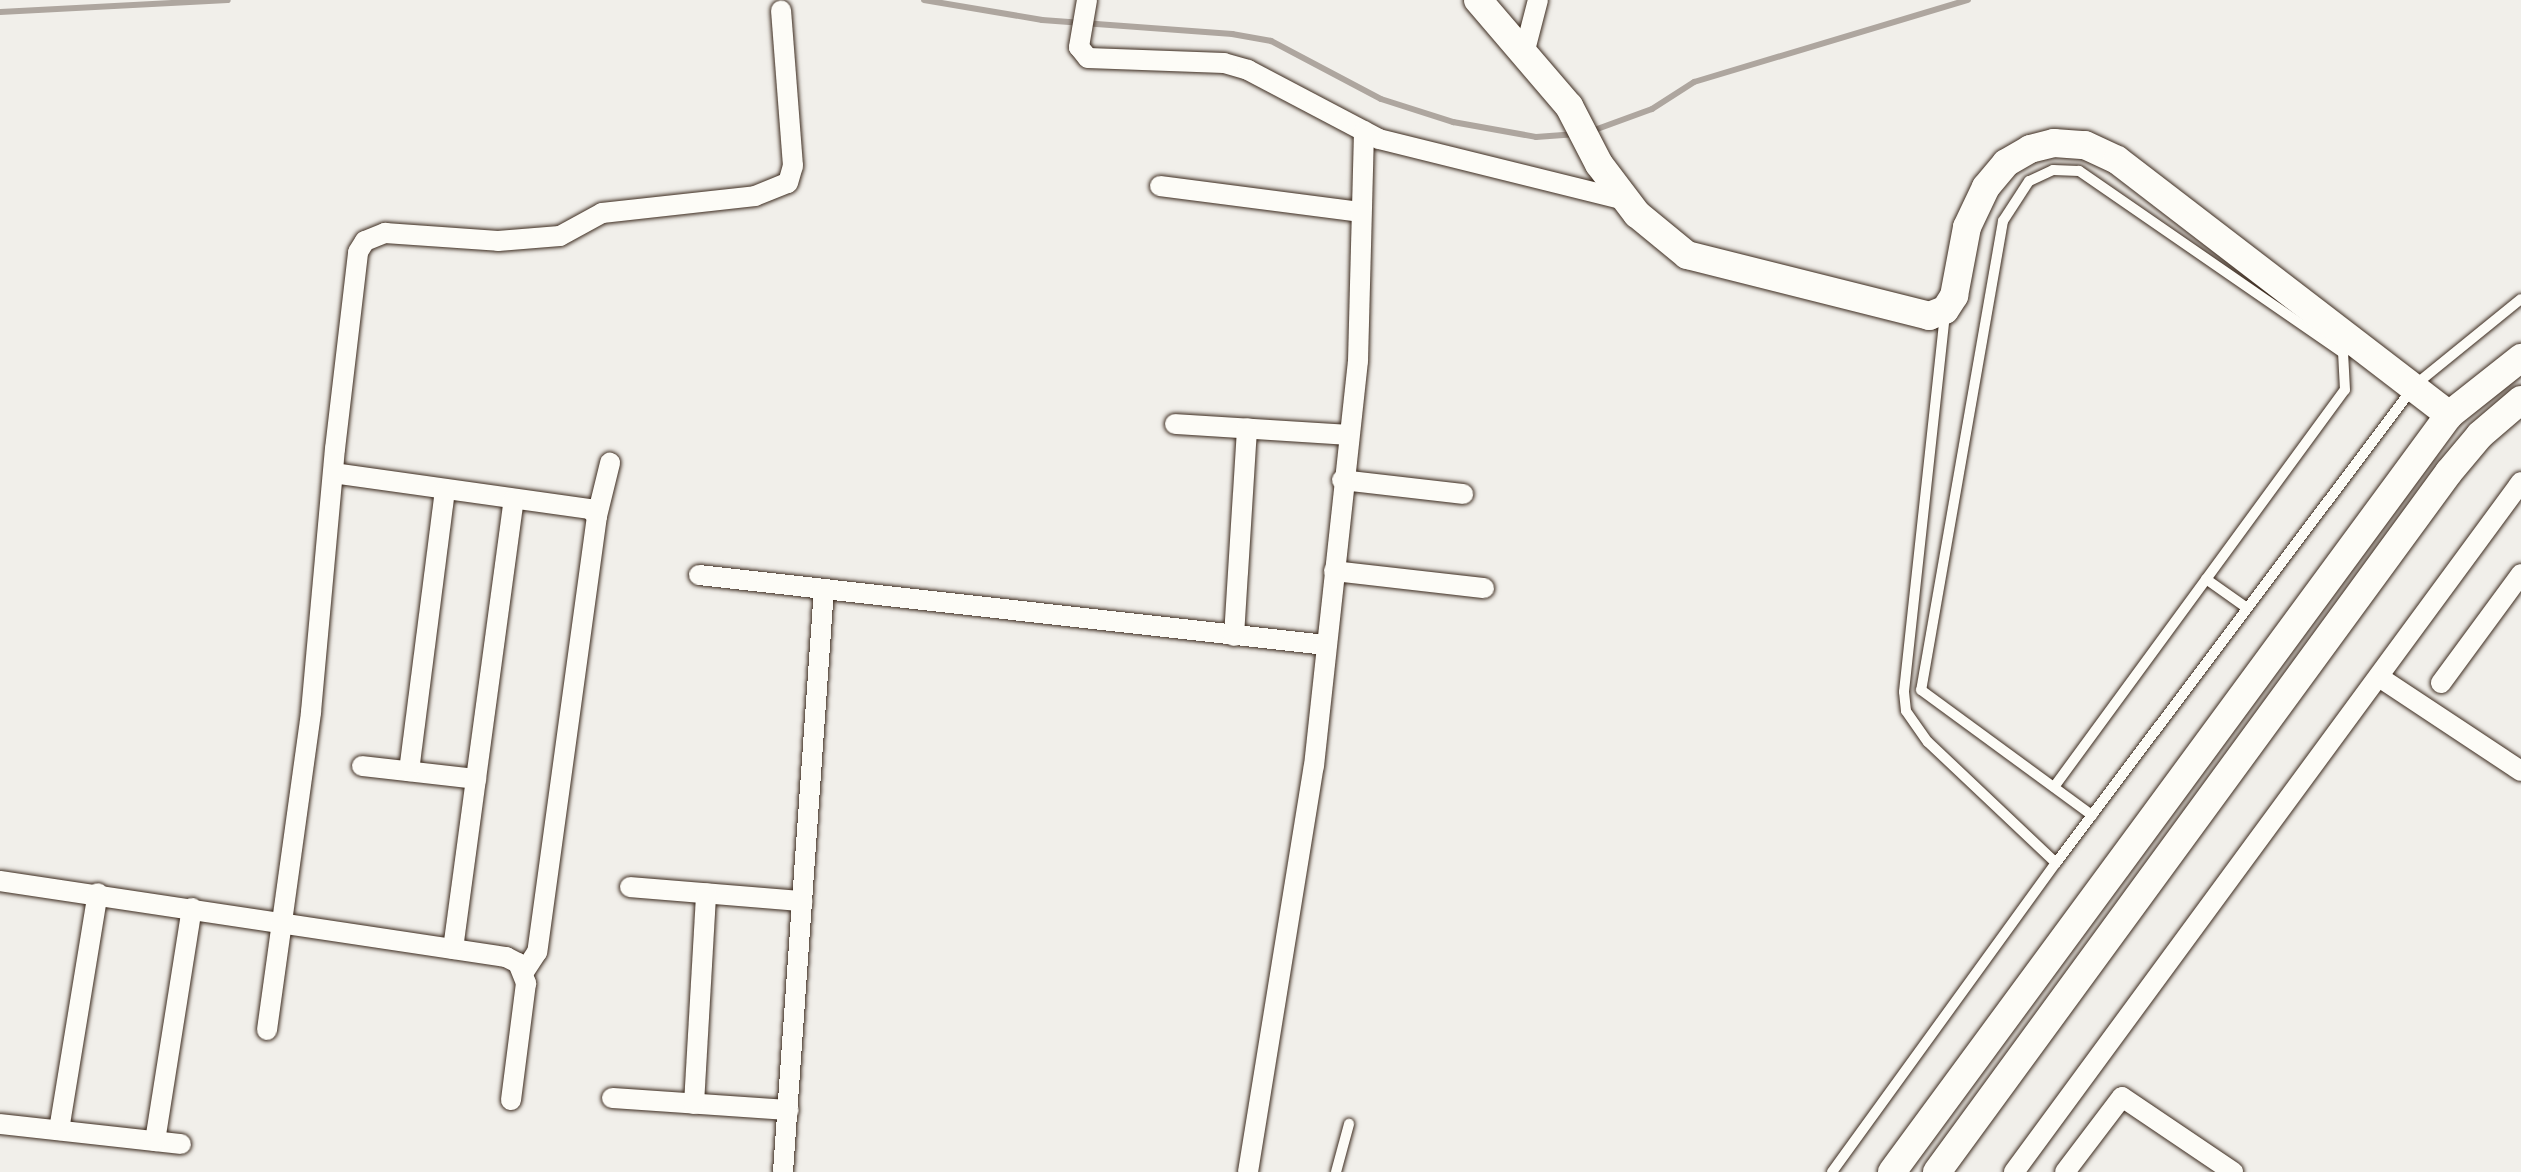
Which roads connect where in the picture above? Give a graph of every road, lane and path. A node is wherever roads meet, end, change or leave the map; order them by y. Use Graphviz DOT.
graph roads {
  1 [pos="1088,0"];
  2 [pos="1478,0"];
  3 [pos="1538,0"];
  4 [pos="781,10"];
  5 [pos="1524,54"];
  6 [pos="1364,131"];
  7 [pos="1160,186"];
  8 [pos="1626,200"];
  9 [pos="1358,212"];
  10 [pos="2521,299"];
  11 [pos="1945,310"];
  12 [pos="2521,358"];
  13 [pos="2416,385"];
  14 [pos="2521,400"];
  15 [pos="2449,415"];
  16 [pos="1174,424"];
  17 [pos="1246,428"];
  18 [pos="1348,435"];
  19 [pos="610,463"];
  20 [pos="333,473"];
  21 [pos="1342,480"];
  22 [pos="445,490"];
  23 [pos="2518,492"];
  24 [pos="1463,494"];
  25 [pos="514,499"];
  26 [pos="597,516"];
  27 [pos="1334,571"];
  28 [pos="2521,574"];
  29 [pos="699,575"];
  30 [pos="2206,579"];
  31 [pos="1484,588"];
  32 [pos="824,589"];
  33 [pos="2247,608"];
  34 [pos="1234,636"];
  35 [pos="1326,645"];
  36 [pos="2379,677"];
  37 [pos="2441,683"];
  38 [pos="362,766"];
  39 [pos="409,771"];
  40 [pos="2521,771"];
  41 [pos="476,779"];
  42 [pos="2054,787"];
  43 [pos="2092,815"];
  44 [pos="2056,863"];
  45 [pos="0,882"];
  46 [pos="630,887"];
  47 [pos="98,893"];
  48 [pos="706,893"];
  49 [pos="802,901"];
  50 [pos="192,908"];
  51 [pos="283,922"];
  52 [pos="453,948"];
  53 [pos="524,972"];
  54 [pos="267,1030"];
  55 [pos="612,1098"];
  56 [pos="511,1100"];
  57 [pos="694,1104"];
  58 [pos="789,1110"];
  59 [pos="0,1124"];
  60 [pos="1349,1124"];
  61 [pos="59,1130"];
  62 [pos="155,1141"];
  63 [pos="181,1144"];
  64 [pos="783,1172"];
  65 [pos="1248,1172"];
  66 [pos="1336,1172"];
  67 [pos="1832,1172"];
  68 [pos="1892,1172"];
  69 [pos="1937,1172"];
  70 [pos="2014,1172"];
  71 [pos="2066,1172"];
  72 [pos="2233,1172"];
  1 -- 6 [label="street"];
  2 -- 5 [label="street"];
  3 -- 5 [label="street"];
  4 -- 20 [label="street"];
  5 -- 8 [label="street"];
  6 -- 8 [label="street"];
  6 -- 9 [label="street"];
  7 -- 9 [label="street"];
  8 -- 11 [label="street"];
  9 -- 18 [label="street"];
  10 -- 13 [label="lane"];
  11 -- 13 [label="street"];
  11 -- 44 [label="lane"];
  12 -- 15 [label="street"];
  13 -- 15 [label="street"];
  13 -- 33 [label="lane"];
  14 -- 69 [label="street"];
  15 -- 68 [label="street"];
  16 -- 17 [label="street"];
  17 -- 18 [label="street"];
  17 -- 34 [label="street"];
  18 -- 21 [label="street"];
  19 -- 26 [label="street"];
  20 -- 22 [label="street"];
  20 -- 51 [label="street"];
  21 -- 24 [label="street"];
  21 -- 27 [label="street"];
  22 -- 25 [label="street"];
  22 -- 39 [label="street"];
  23 -- 36 [label="street"];
  25 -- 26 [label="street"];
  25 -- 41 [label="street"];
  26 -- 53 [label="street"];
  27 -- 31 [label="street"];
  27 -- 35 [label="street"];
  28 -- 37 [label="street"];
  29 -- 32 [label="street"];
  30 -- 33 [label="lane"];
  30 -- 42 [label="lane"];
  30 -- 42 [label="lane"];
  32 -- 34 [label="street"];
  32 -- 49 [label="street"];
  33 -- 43 [label="lane"];
  34 -- 35 [label="street"];
  35 -- 65 [label="street"];
  36 -- 40 [label="street"];
  36 -- 70 [label="street"];
  38 -- 39 [label="street"];
  39 -- 41 [label="street"];
  41 -- 52 [label="street"];
  42 -- 43 [label="lane"];
  43 -- 44 [label="lane"];
  44 -- 67 [label="lane"];
  45 -- 47 [label="street"];
  46 -- 48 [label="street"];
  47 -- 50 [label="street"];
  47 -- 61 [label="street"];
  48 -- 49 [label="street"];
  48 -- 57 [label="street"];
  49 -- 58 [label="street"];
  50 -- 51 [label="street"];
  50 -- 62 [label="street"];
  51 -- 52 [label="street"];
  51 -- 54 [label="street"];
  52 -- 53 [label="street"];
  53 -- 56 [label="street"];
  55 -- 57 [label="street"];
  57 -- 58 [label="street"];
  58 -- 64 [label="street"];
  59 -- 61 [label="street"];
  60 -- 66 [label="lane"];
  61 -- 62 [label="street"];
  62 -- 63 [label="street"];
  71 -- 72 [label="street"];
}
